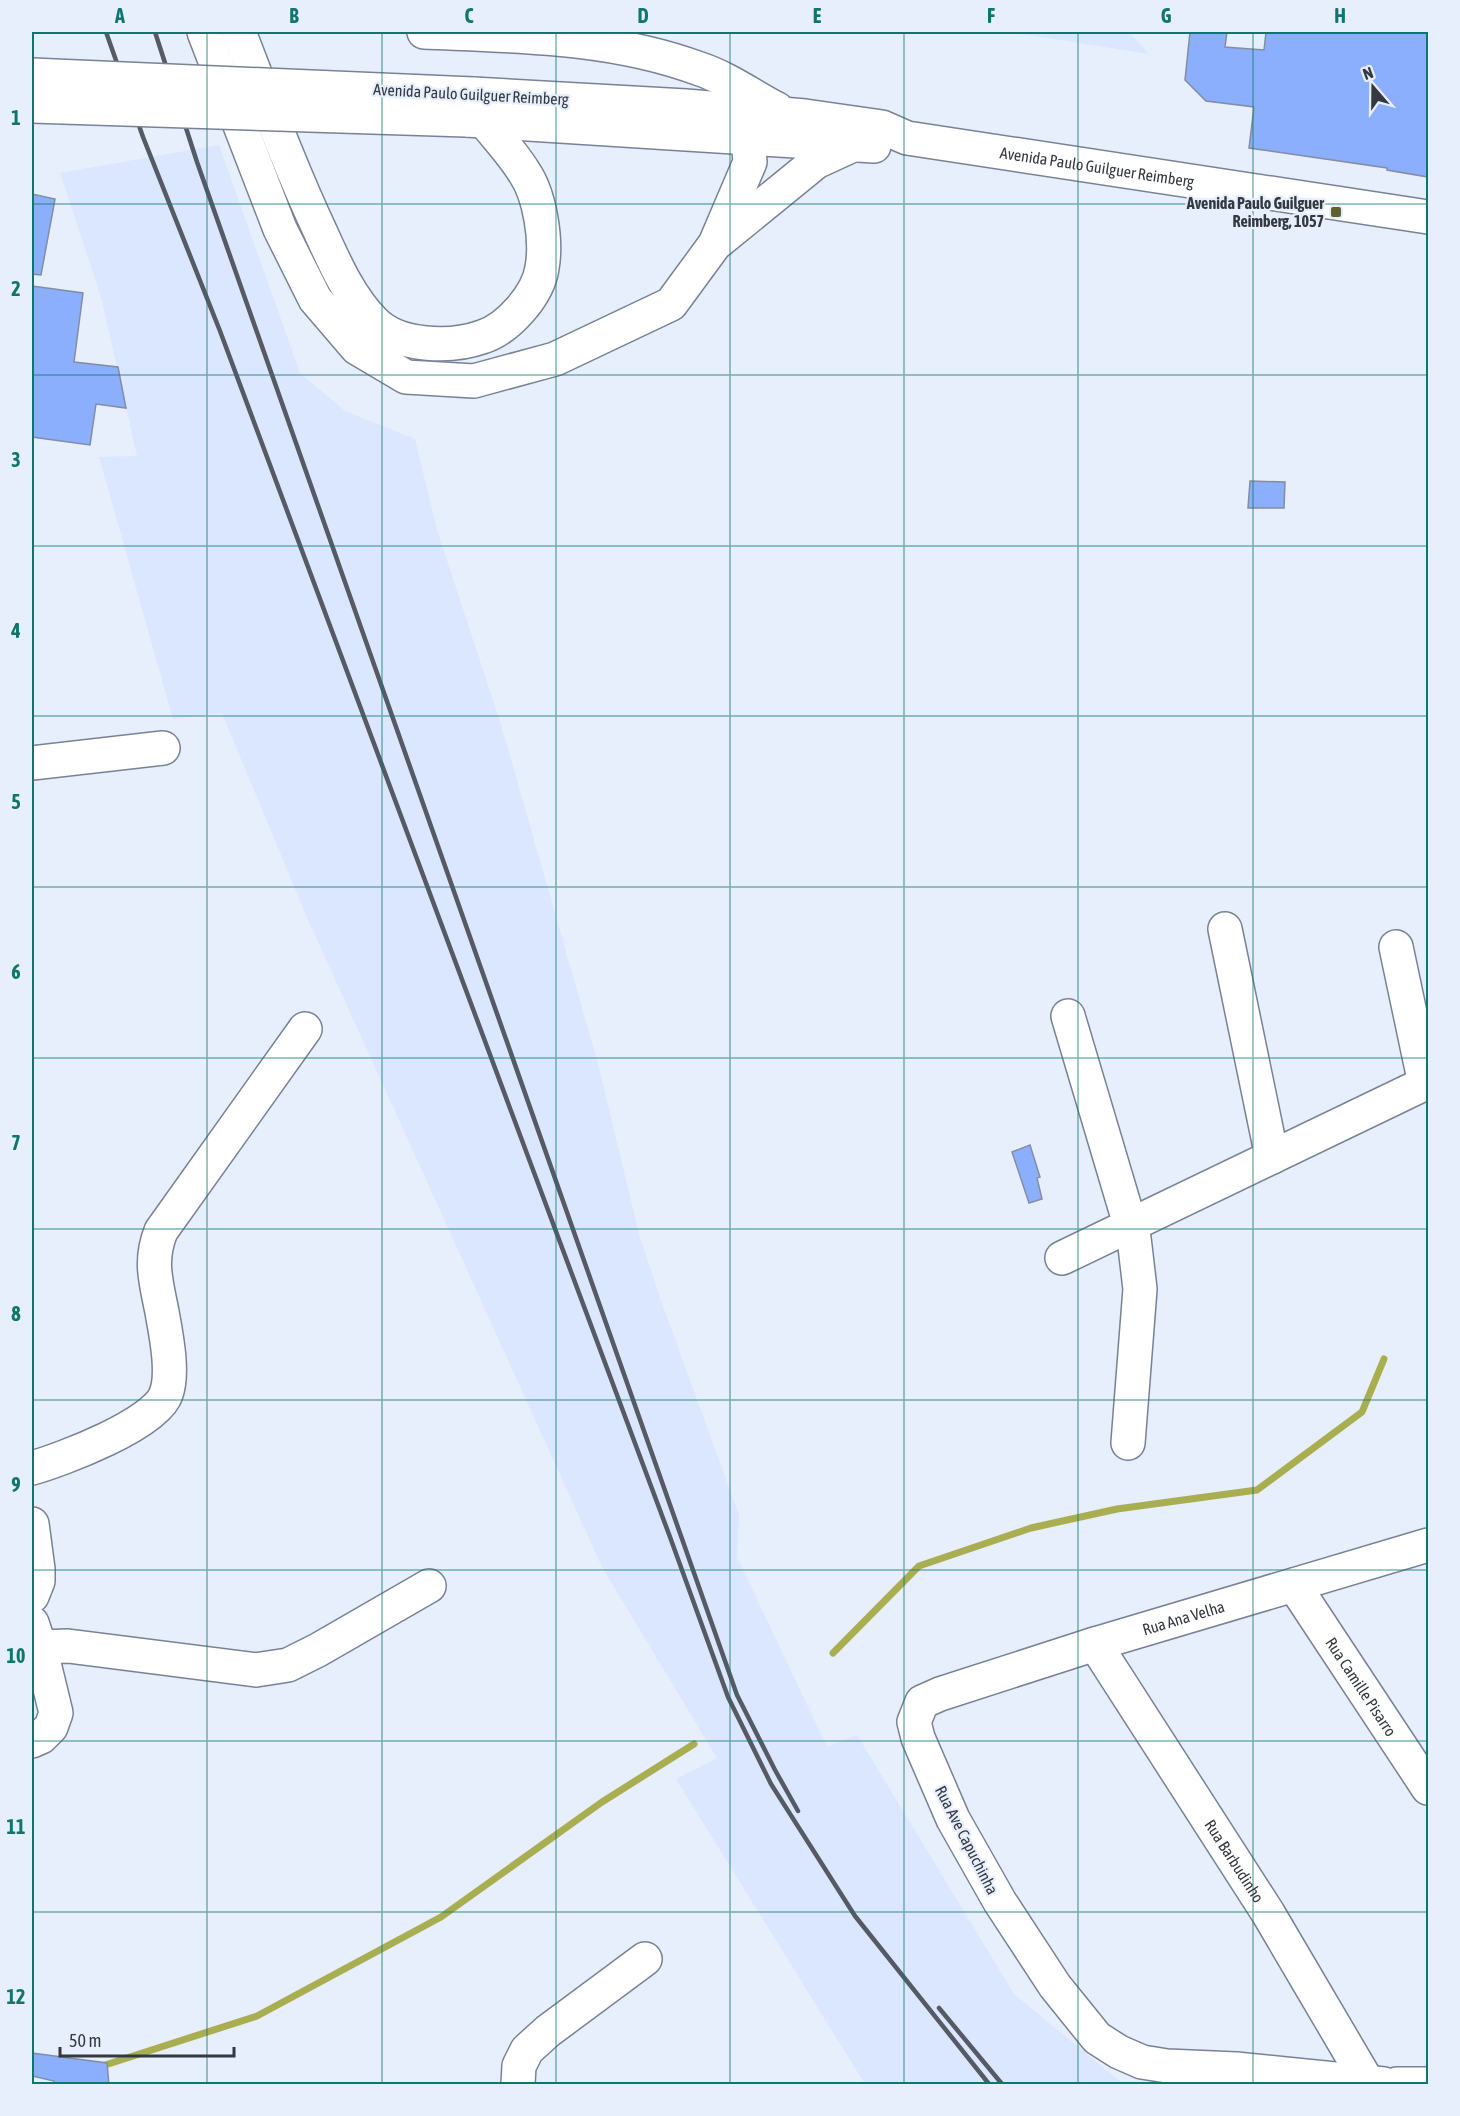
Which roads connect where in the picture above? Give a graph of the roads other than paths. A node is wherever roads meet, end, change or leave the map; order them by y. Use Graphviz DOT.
graph roads {
  1 [pos="204,32"];
  2 [pos="239,32"];
  3 [pos="424,32"];
  4 [pos="32,75"];
  5 [pos="32,106"];
  6 [pos="475,112"];
  7 [pos="745,113"];
  8 [pos="908,138"];
  9 [pos="853,145"];
  10 [pos="1428,217"];
  11 [pos="715,244"];
  12 [pos="163,748"];
  13 [pos="32,763"];
  14 [pos="1225,929"];
  15 [pos="1396,946"];
  16 [pos="1068,1016"];
  17 [pos="305,1029"];
  18 [pos="1427,1083"];
  19 [pos="1272,1157"];
  20 [pos="1130,1226"];
  21 [pos="1062,1258"];
  22 [pos="1128,1443"];
  23 [pos="32,1468"];
  24 [pos="32,1524"];
  25 [pos="1428,1545"];
  26 [pos="1294,1585"];
  27 [pos="429,1586"];
  28 [pos="32,1596"];
  29 [pos="36,1635"];
  30 [pos="1095,1644"];
  31 [pos="940,1694"];
  32 [pos="32,1741"];
  33 [pos="1428,1788"];
  34 [pos="645,1959"];
  35 [pos="1144,2073"];
  36 [pos="1236,2077"];
  37 [pos="1290,2080"];
  38 [pos="1383,2084"];
  39 [pos="1428,2084"];
  40 [pos="518,2085"];
  1 -- 11 [label="street"];
  2 -- 6 [label="street"];
  3 -- 7 [label="street"];
  4 -- 6 [label="street, Avenida Paulo Guilguer Reimberg, bridge"];
  5 -- 6 [label="street, Avenida Paulo Guilguer Reimberg, bridge"];
  6 -- 7 [label="street, Avenida Paulo Guilguer Reimberg"];
  7 -- 8 [label="street, Avenida Paulo Guilguer Reimberg"];
  7 -- 9 [label="street, Avenida Paulo Guilguer Reimberg"];
  7 -- 11 [label="street"];
  8 -- 9 [label="street, Avenida Paulo Guilguer Reimberg"];
  8 -- 10 [label="street, Avenida Paulo Guilguer Reimberg"];
  9 -- 11 [label="street"];
  12 -- 13 [label="street"];
  14 -- 19 [label="street"];
  15 -- 18 [label="street"];
  16 -- 20 [label="street"];
  17 -- 23 [label="street"];
  18 -- 19 [label="street"];
  19 -- 20 [label="street"];
  20 -- 21 [label="street"];
  20 -- 22 [label="street"];
  24 -- 28 [label="street"];
  25 -- 26 [label="street, Rua Ana Velha"];
  26 -- 30 [label="street, Rua Ana Velha"];
  26 -- 33 [label="street, Rua Camille Pisarro"];
  27 -- 29 [label="street"];
  29 -- 32 [label="street"];
  30 -- 31 [label="street, Rua Ana Velha"];
  30 -- 38 [label="street, Rua Barbudinho"];
  31 -- 35 [label="street, Rua Ave Capuchinha"];
  34 -- 40 [label="street"];
  35 -- 36 [label="street, Rua Ave Capuchinha"];
  36 -- 37 [label="street, Rua Ave Capuchinha"];
  37 -- 38 [label="street, Rua Ave Capuchinha"];
  38 -- 39 [label="street, Rua Ave Capuchinha"];
}
